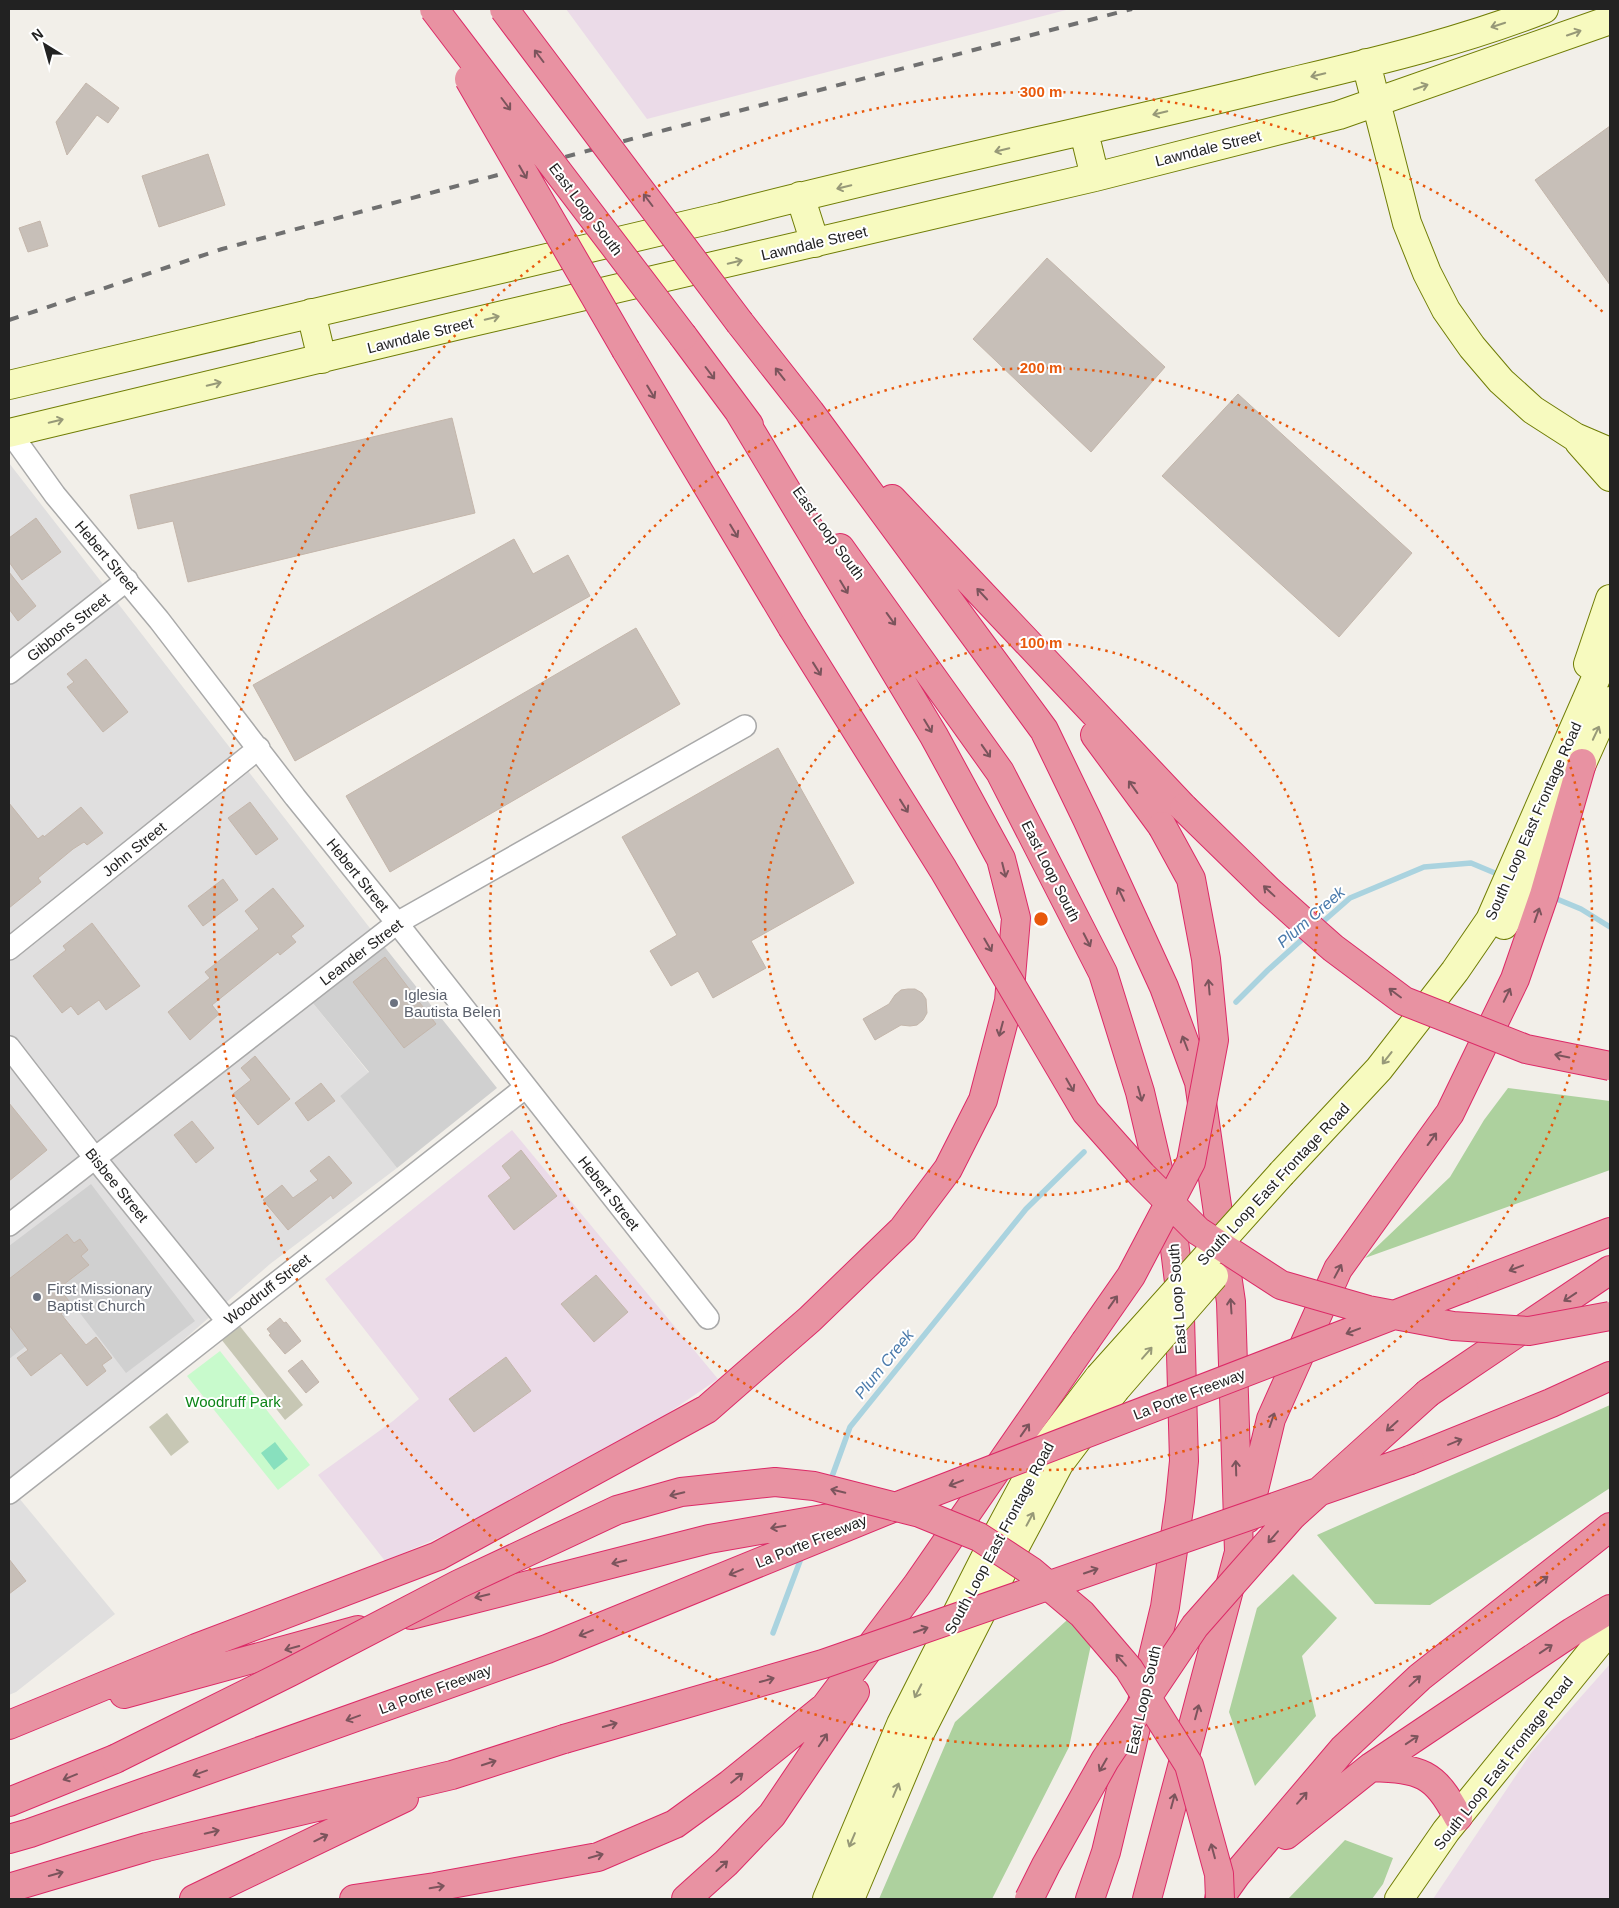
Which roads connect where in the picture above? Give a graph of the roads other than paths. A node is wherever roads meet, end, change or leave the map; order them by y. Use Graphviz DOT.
graph roads {
  1 [pos="428,9"];
  2 [pos="434,9"];
  3 [pos="504,9"];
  4 [pos="1544,9"];
  5 [pos="1610,20"];
  6 [pos="1366,63"];
  7 [pos="1375,104"];
  8 [pos="1084,132"];
  9 [pos="1095,177"];
  10 [pos="800,196"];
  11 [pos="815,243"];
  12 [pos="311,313"];
  13 [pos="322,359"];
  14 [pos="9,385"];
  15 [pos="738,410"];
  16 [pos="810,412"];
  17 [pos="9,432"];
  18 [pos="1575,437"];
  19 [pos="1610,452"];
  20 [pos="1610,477"];
  21 [pos="127,580"];
  22 [pos="1610,600"];
  23 [pos="1015,630"];
  24 [pos="1610,646"];
  25 [pos="9,673"];
  26 [pos="1610,701"];
  27 [pos="745,726"];
  28 [pos="1573,733"];
  29 [pos="258,748"];
  30 [pos="1582,763"];
  31 [pos="1544,842"];
  32 [pos="397,923"];
  33 [pos="9,949"];
  34 [pos="9,1047"];
  35 [pos="1610,1066"];
  36 [pos="526,1087"];
  37 [pos="94,1157"];
  38 [pos="9,1225"];
  39 [pos="1610,1232"];
  40 [pos="1610,1270"];
  41 [pos="1610,1316"];
  42 [pos="708,1318"];
  43 [pos="226,1321"];
  44 [pos="1610,1376"];
  45 [pos="1107,1383"];
  46 [pos="9,1494"];
  47 [pos="895,1507"];
  48 [pos="1610,1527"];
  49 [pos="1239,1552"];
  50 [pos="917,1585"];
  51 [pos="1610,1609"];
  52 [pos="1610,1629"];
  53 [pos="9,1725"];
  54 [pos="1371,1767"];
  55 [pos="452,1775"];
  56 [pos="9,1802"];
  57 [pos="1458,1817"];
  58 [pos="9,1838"];
  59 [pos="1236,1875"];
  60 [pos="9,1888"];
  61 [pos="194,1899"];
  62 [pos="354,1899"];
  63 [pos="686,1899"];
  64 [pos="827,1899"];
  65 [pos="850,1899"];
  66 [pos="1029,1899"];
  67 [pos="1090,1899"];
  68 [pos="1147,1899"];
  69 [pos="1220,1899"];
  70 [pos="1399,1899"];
  1 -- 41 [label="highway, one-way, bridge"];
  2 -- 15 [label="highway, East Loop South, one-way, bridge"];
  16 -- 3 [label="highway, one-way, bridge"];
  4 -- 6 [label="main road, one-way"];
  7 -- 5 [label="main road, Lawndale Street, one-way"];
  6 -- 7 [label="main road"];
  6 -- 8 [label="main road, one-way"];
  7 -- 9 [label="main road, Lawndale Street"];
  7 -- 18 [label="main road"];
  8 -- 9 [label="main road"];
  8 -- 10 [label="main road, one-way"];
  9 -- 11 [label="main road, Lawndale Street"];
  10 -- 11 [label="main road"];
  10 -- 12 [label="main road"];
  13 -- 11 [label="main road, Lawndale Street, one-way"];
  12 -- 13 [label="main road"];
  12 -- 14 [label="main road"];
  17 -- 13 [label="main road, Lawndale Street, one-way"];
  15 -- 53 [label="highway, one-way"];
  15 -- 67 [label="highway, East Loop South, one-way"];
  23 -- 16 [label="highway, one-way"];
  49 -- 16 [label="highway, one-way"];
  17 -- 21 [label="street, Hebert Street"];
  18 -- 19 [label="main road"];
  18 -- 20 [label="main road"];
  21 -- 25 [label="street, Gibbons Street"];
  21 -- 29 [label="street, Hebert Street"];
  22 -- 28 [label="main road"];
  35 -- 23 [label="highway, one-way, bridge"];
  50 -- 23 [label="highway, one-way, bridge"];
  24 -- 28 [label="main road, South Loop East Frontage Road"];
  30 -- 26 [label="main road, South Loop East Frontage Road, one-way"];
  27 -- 32 [label="street, Leander Street"];
  28 -- 31 [label="main road, South Loop East Frontage Road"];
  29 -- 32 [label="street, Hebert Street"];
  29 -- 33 [label="street, John Street"];
  30 -- 31 [label="highway"];
  31 -- 45 [label="main road, South Loop East Frontage Road, bridge"];
  49 -- 31 [label="highway, one-way"];
  32 -- 36 [label="street, Hebert Street"];
  32 -- 37 [label="street, Leander Street"];
  34 -- 37 [label="street, Bisbee Street"];
  36 -- 42 [label="street, Hebert Street"];
  36 -- 43 [label="street, Woodruff Street"];
  37 -- 38 [label="street, Leander Street"];
  37 -- 43 [label="street, Bisbee Street"];
  39 -- 47 [label="highway, La Porte Freeway, one-way, bridge"];
  40 -- 66 [label="highway, one-way, bridge"];
  43 -- 46 [label="street, Woodruff Street"];
  55 -- 44 [label="highway, one-way, bridge"];
  45 -- 64 [label="main road, South Loop East Frontage Road, one-way"];
  65 -- 45 [label="main road, South Loop East Frontage Road, one-way"];
  47 -- 53 [label="highway, one-way"];
  47 -- 58 [label="highway, La Porte Freeway, one-way"];
  59 -- 48 [label="highway, one-way"];
  68 -- 49 [label="highway, one-way"];
  62 -- 50 [label="highway, one-way"];
  63 -- 50 [label="highway, one-way"];
  54 -- 51 [label="highway, one-way"];
  52 -- 57 [label="main road, South Loop East Frontage Road"];
  54 -- 57 [label="highway"];
  54 -- 59 [label="highway"];
  60 -- 55 [label="highway, one-way"];
  61 -- 55 [label="highway, one-way"];
  69 -- 56 [label="highway, one-way, bridge"];
  57 -- 70 [label="main road, South Loop East Frontage Road"];
  59 -- 69 [label="highway"];
}
